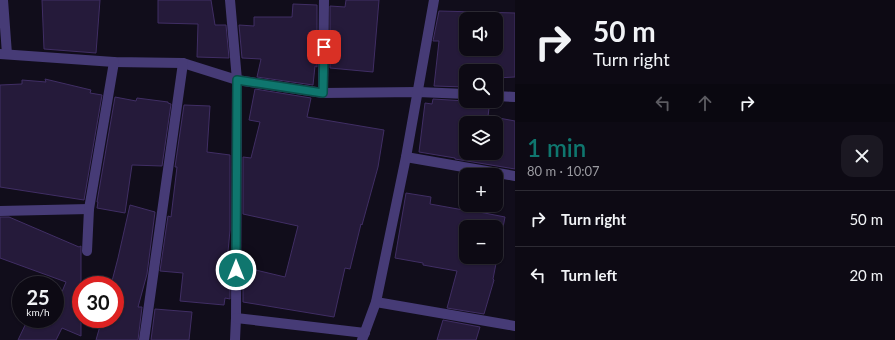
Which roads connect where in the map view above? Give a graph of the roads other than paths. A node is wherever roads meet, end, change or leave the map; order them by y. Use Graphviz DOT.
graph roads {
  1 [pos="3,0"];
  2 [pos="230,0"];
  3 [pos="324,0"];
  4 [pos="434,0"];
  5 [pos="4,54"];
  6 [pos="114,62"];
  7 [pos="182,63"];
  8 [pos="237,80"];
  9 [pos="418,92"];
  10 [pos="323,93"];
  11 [pos="459,94"];
  12 [pos="503,96"];
  13 [pos="515,97"];
  14 [pos="406,157"];
  15 [pos="515,176"];
  16 [pos="89,209"];
  17 [pos="0,210"];
  18 [pos="87,251"];
  19 [pos="376,302"];
  20 [pos="236,318"];
  21 [pos="515,326"];
  22 [pos="363,337"];
  23 [pos="144,340"];
  24 [pos="235,340"];
  1 -- 5 [label="street"];
  2 -- 8 [label="street"];
  3 -- 10 [label="street"];
  4 -- 9 [label="street"];
  5 -- 6 [label="street"];
  6 -- 7 [label="street"];
  6 -- 16 [label="street"];
  7 -- 8 [label="street"];
  7 -- 23 [label="street"];
  8 -- 10 [label="street"];
  8 -- 20 [label="street"];
  9 -- 10 [label="street"];
  9 -- 11 [label="street"];
  9 -- 14 [label="street"];
  12 -- 13 [label="street"];
  14 -- 15 [label="street"];
  14 -- 19 [label="street"];
  16 -- 17 [label="street"];
  16 -- 18 [label="street"];
  19 -- 21 [label="street"];
  19 -- 22 [label="street"];
  20 -- 22 [label="street"];
  20 -- 24 [label="street"];
}
